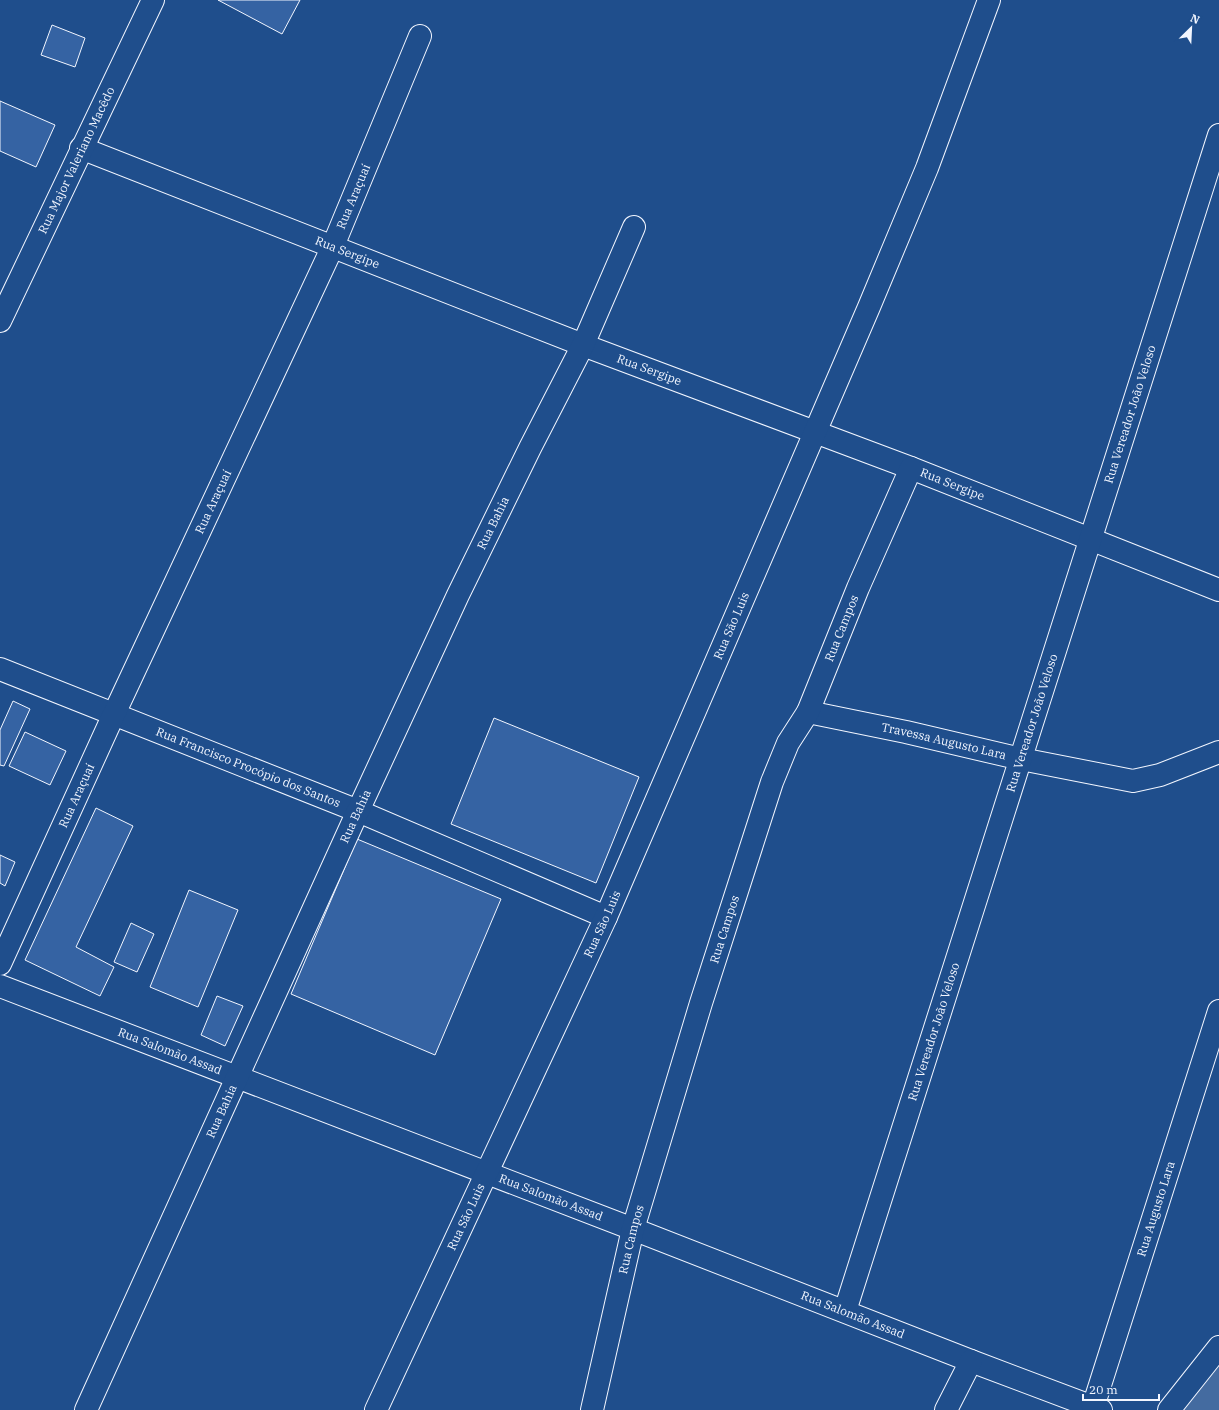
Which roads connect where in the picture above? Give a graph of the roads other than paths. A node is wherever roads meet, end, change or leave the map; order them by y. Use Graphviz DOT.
graph roads {
  1 [pos="152,0"];
  2 [pos="989,0"];
  3 [pos="420,36"];
  4 [pos="1219,135"];
  5 [pos="81,148"];
  6 [pos="634,227"];
  7 [pos="333,246"];
  8 [pos="0,321"];
  9 [pos="583,345"];
  10 [pos="815,431"];
  11 [pos="911,468"];
  12 [pos="1091,540"];
  13 [pos="1219,590"];
  14 [pos="0,669"];
  15 [pos="808,712"];
  16 [pos="114,714"];
  17 [pos="1219,752"];
  18 [pos="1021,758"];
  19 [pos="358,811"];
  20 [pos="606,917"];
  21 [pos="0,964"];
  22 [pos="0,986"];
  23 [pos="1219,1011"];
  24 [pos="236,1078"];
  25 [pos="486,1173"];
  26 [pos="633,1229"];
  27 [pos="845,1311"];
  28 [pos="1219,1347"];
  29 [pos="971,1361"];
  30 [pos="1097,1408"];
  31 [pos="86,1410"];
  32 [pos="376,1410"];
  33 [pos="592,1410"];
  34 [pos="946,1410"];
  35 [pos="1169,1410"];
  1 -- 5 [label="street, Rua Major Valeriano Macêdo"];
  2 -- 10 [label="street, Rua São Luis"];
  3 -- 7 [label="street, Rua Araçuaí"];
  4 -- 12 [label="street, Rua Vereador João Veloso"];
  5 -- 7 [label="street, Rua Sergipe"];
  5 -- 8 [label="street, Rua Major Valeriano Macêdo"];
  6 -- 9 [label="street, Rua Bahia"];
  7 -- 9 [label="street, Rua Sergipe"];
  7 -- 16 [label="street, Rua Araçuaí"];
  9 -- 10 [label="street, Rua Sergipe"];
  9 -- 19 [label="street, Rua Bahia"];
  10 -- 11 [label="street, Rua Sergipe"];
  10 -- 20 [label="street, Rua São Luis"];
  11 -- 12 [label="street, Rua Sergipe"];
  11 -- 15 [label="street, Rua Campos"];
  12 -- 13 [label="street, Rua Sergipe"];
  12 -- 18 [label="street, Rua Vereador João Veloso"];
  14 -- 16 [label="street, Rua Francisco Procópio dos Santos"];
  15 -- 18 [label="street, Travessa Augusto Lara"];
  15 -- 26 [label="street, Rua Campos"];
  16 -- 19 [label="street, Rua Francisco Procópio dos Santos"];
  16 -- 21 [label="street, Rua Araçuaí"];
  17 -- 18 [label="street, Travessa Augusto Lara"];
  18 -- 27 [label="street, Rua Vereador João Veloso"];
  19 -- 20 [label="street, Rua Francisco Procópio dos Santos"];
  19 -- 24 [label="street, Rua Bahia"];
  20 -- 25 [label="street, Rua São Luis"];
  22 -- 24 [label="street, Rua Salomão Assad"];
  23 -- 30 [label="street, Rua Augusto Lara"];
  24 -- 25 [label="street, Rua Salomão Assad"];
  24 -- 31 [label="street, Rua Bahia"];
  25 -- 26 [label="street, Rua Salomão Assad"];
  25 -- 32 [label="street, Rua São Luis"];
  26 -- 27 [label="street, Rua Salomão Assad"];
  26 -- 33 [label="street, Rua Campos"];
  27 -- 29 [label="street, Rua Salomão Assad"];
  28 -- 35 [label="street"];
  29 -- 30 [label="street, Rua Salomão Assad"];
  29 -- 34 [label="street"];
}
